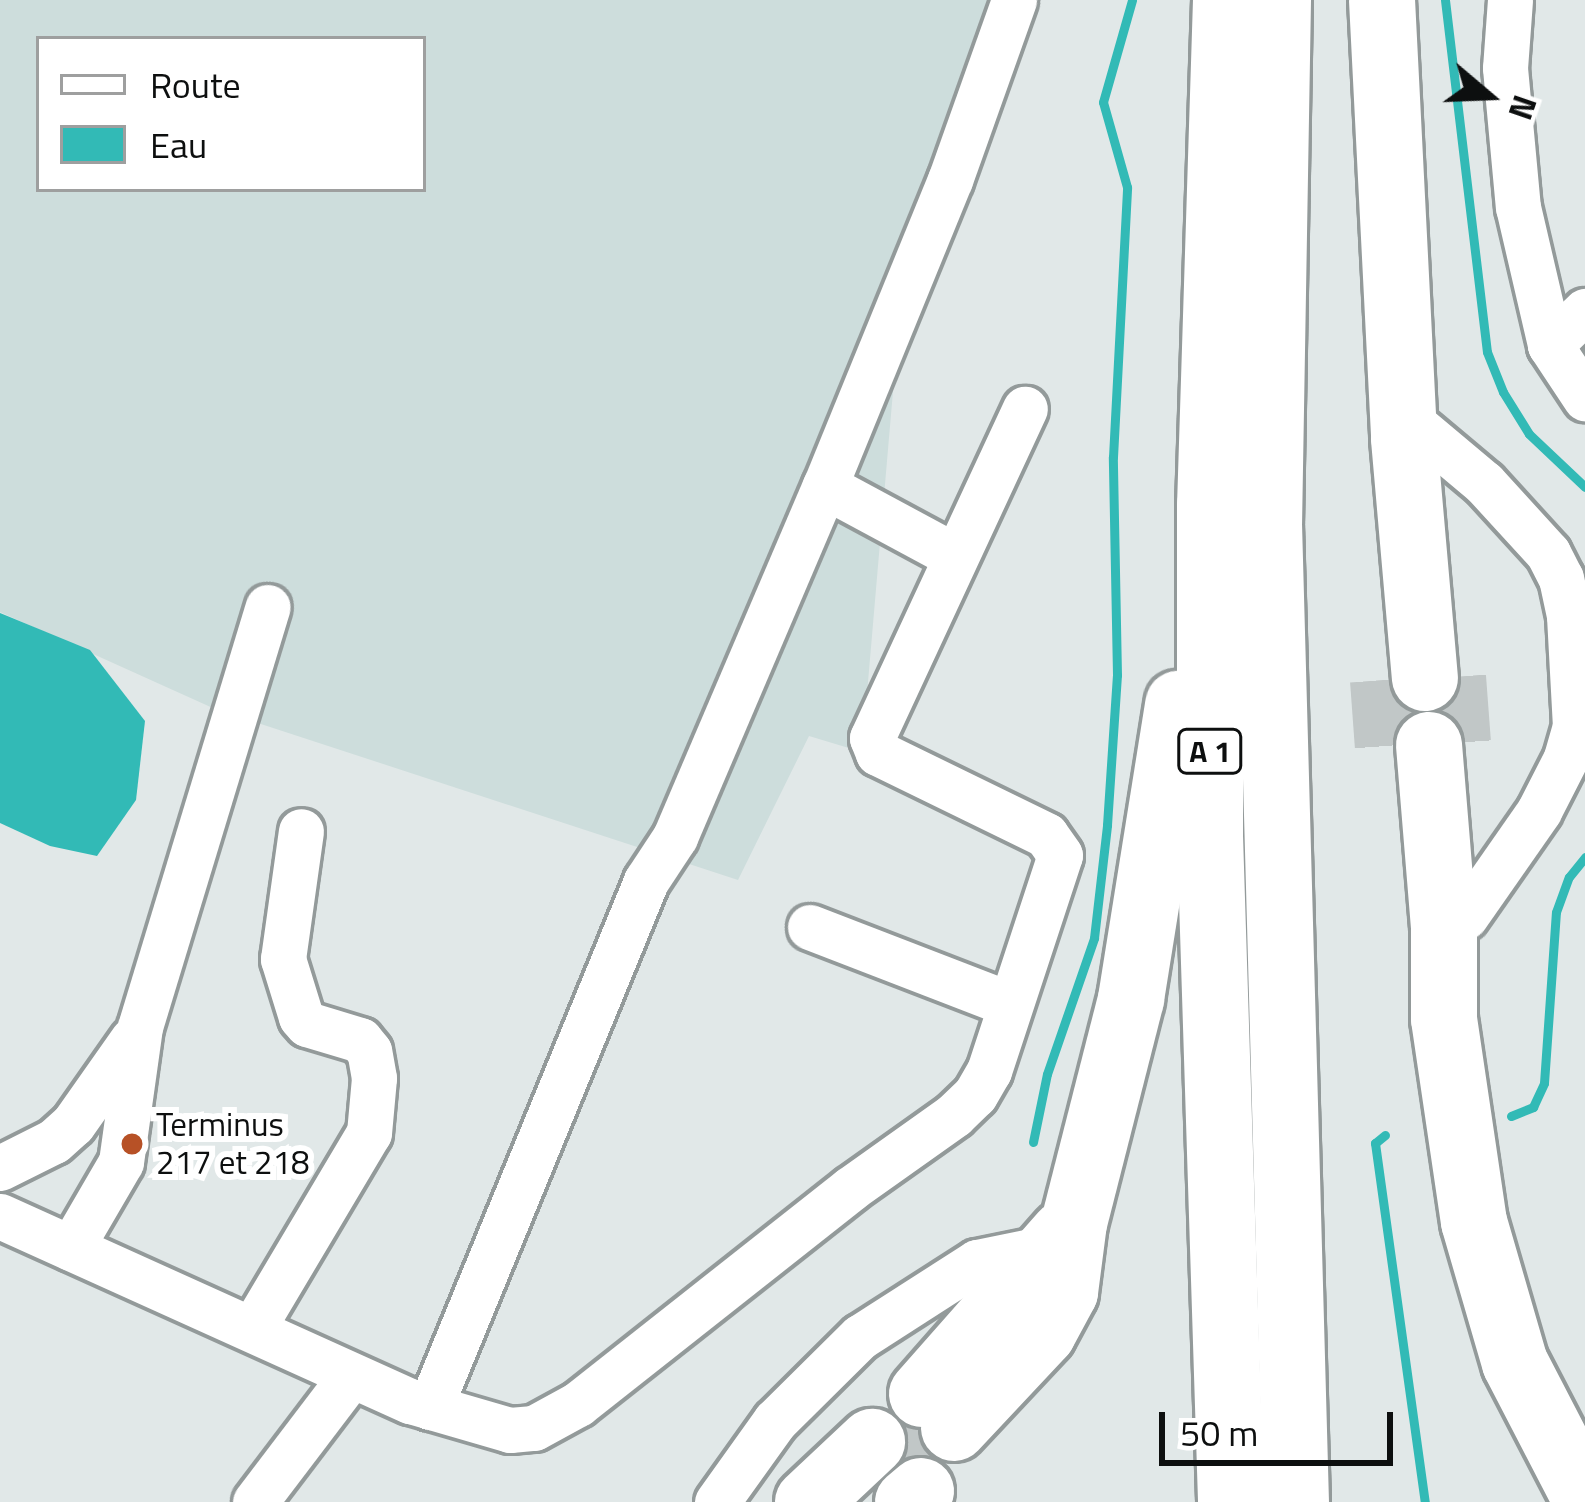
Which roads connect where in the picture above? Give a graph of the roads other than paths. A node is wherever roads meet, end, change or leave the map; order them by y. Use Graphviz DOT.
graph roads {
  1 [pos="1014,0"];
  2 [pos="1226,0"];
  3 [pos="1278,0"];
  4 [pos="1382,0"];
  5 [pos="1510,0"];
  6 [pos="1585,311"];
  7 [pos="1550,345"];
  8 [pos="1585,398"];
  9 [pos="1025,410"];
  10 [pos="1409,411"];
  11 [pos="825,486"];
  12 [pos="1210,505"];
  13 [pos="955,556"];
  14 [pos="268,607"];
  15 [pos="1416,678"];
  16 [pos="301,831"];
  17 [pos="1465,917"];
  18 [pos="810,927"];
  19 [pos="1010,1004"];
  20 [pos="1444,1018"];
  21 [pos="140,1027"];
  22 [pos="0,1168"];
  23 [pos="0,1216"];
  24 [pos="1062,1235"];
  25 [pos="71,1248"];
  26 [pos="253,1328"];
  27 [pos="350,1377"];
  28 [pos="430,1407"];
  29 [pos="946,1419"];
  30 [pos="894,1479"];
  31 [pos="1585,1498"];
  32 [pos="254,1502"];
  33 [pos="717,1502"];
  34 [pos="808,1502"];
  35 [pos="838,1502"];
  36 [pos="1231,1502"];
  37 [pos="1296,1502"];
  1 -- 11 [label="street"];
  2 -- 12 [label="highway, A 1"];
  3 -- 37 [label="highway, A 1"];
  4 -- 10 [label="highway"];
  5 -- 7 [label="street"];
  6 -- 7 [label="street"];
  7 -- 8 [label="street"];
  9 -- 13 [label="street"];
  10 -- 15 [label="highway"];
  10 -- 17 [label="street"];
  11 -- 13 [label="street"];
  11 -- 28 [label="street"];
  12 -- 24 [label="highway"];
  12 -- 36 [label="highway, A 1"];
  13 -- 19 [label="street"];
  14 -- 21 [label="street"];
  16 -- 26 [label="street"];
  17 -- 20 [label="highway"];
  17 -- 20 [label="highway"];
  18 -- 19 [label="street"];
  19 -- 28 [label="street"];
  20 -- 31 [label="highway"];
  21 -- 22 [label="street"];
  21 -- 25 [label="street"];
  23 -- 25 [label="street"];
  24 -- 29 [label="highway"];
  24 -- 33 [label="street"];
  25 -- 26 [label="street"];
  26 -- 27 [label="street"];
  27 -- 28 [label="street"];
  27 -- 32 [label="street"];
  30 -- 34 [label="highway"];
  30 -- 35 [label="highway"];
}
